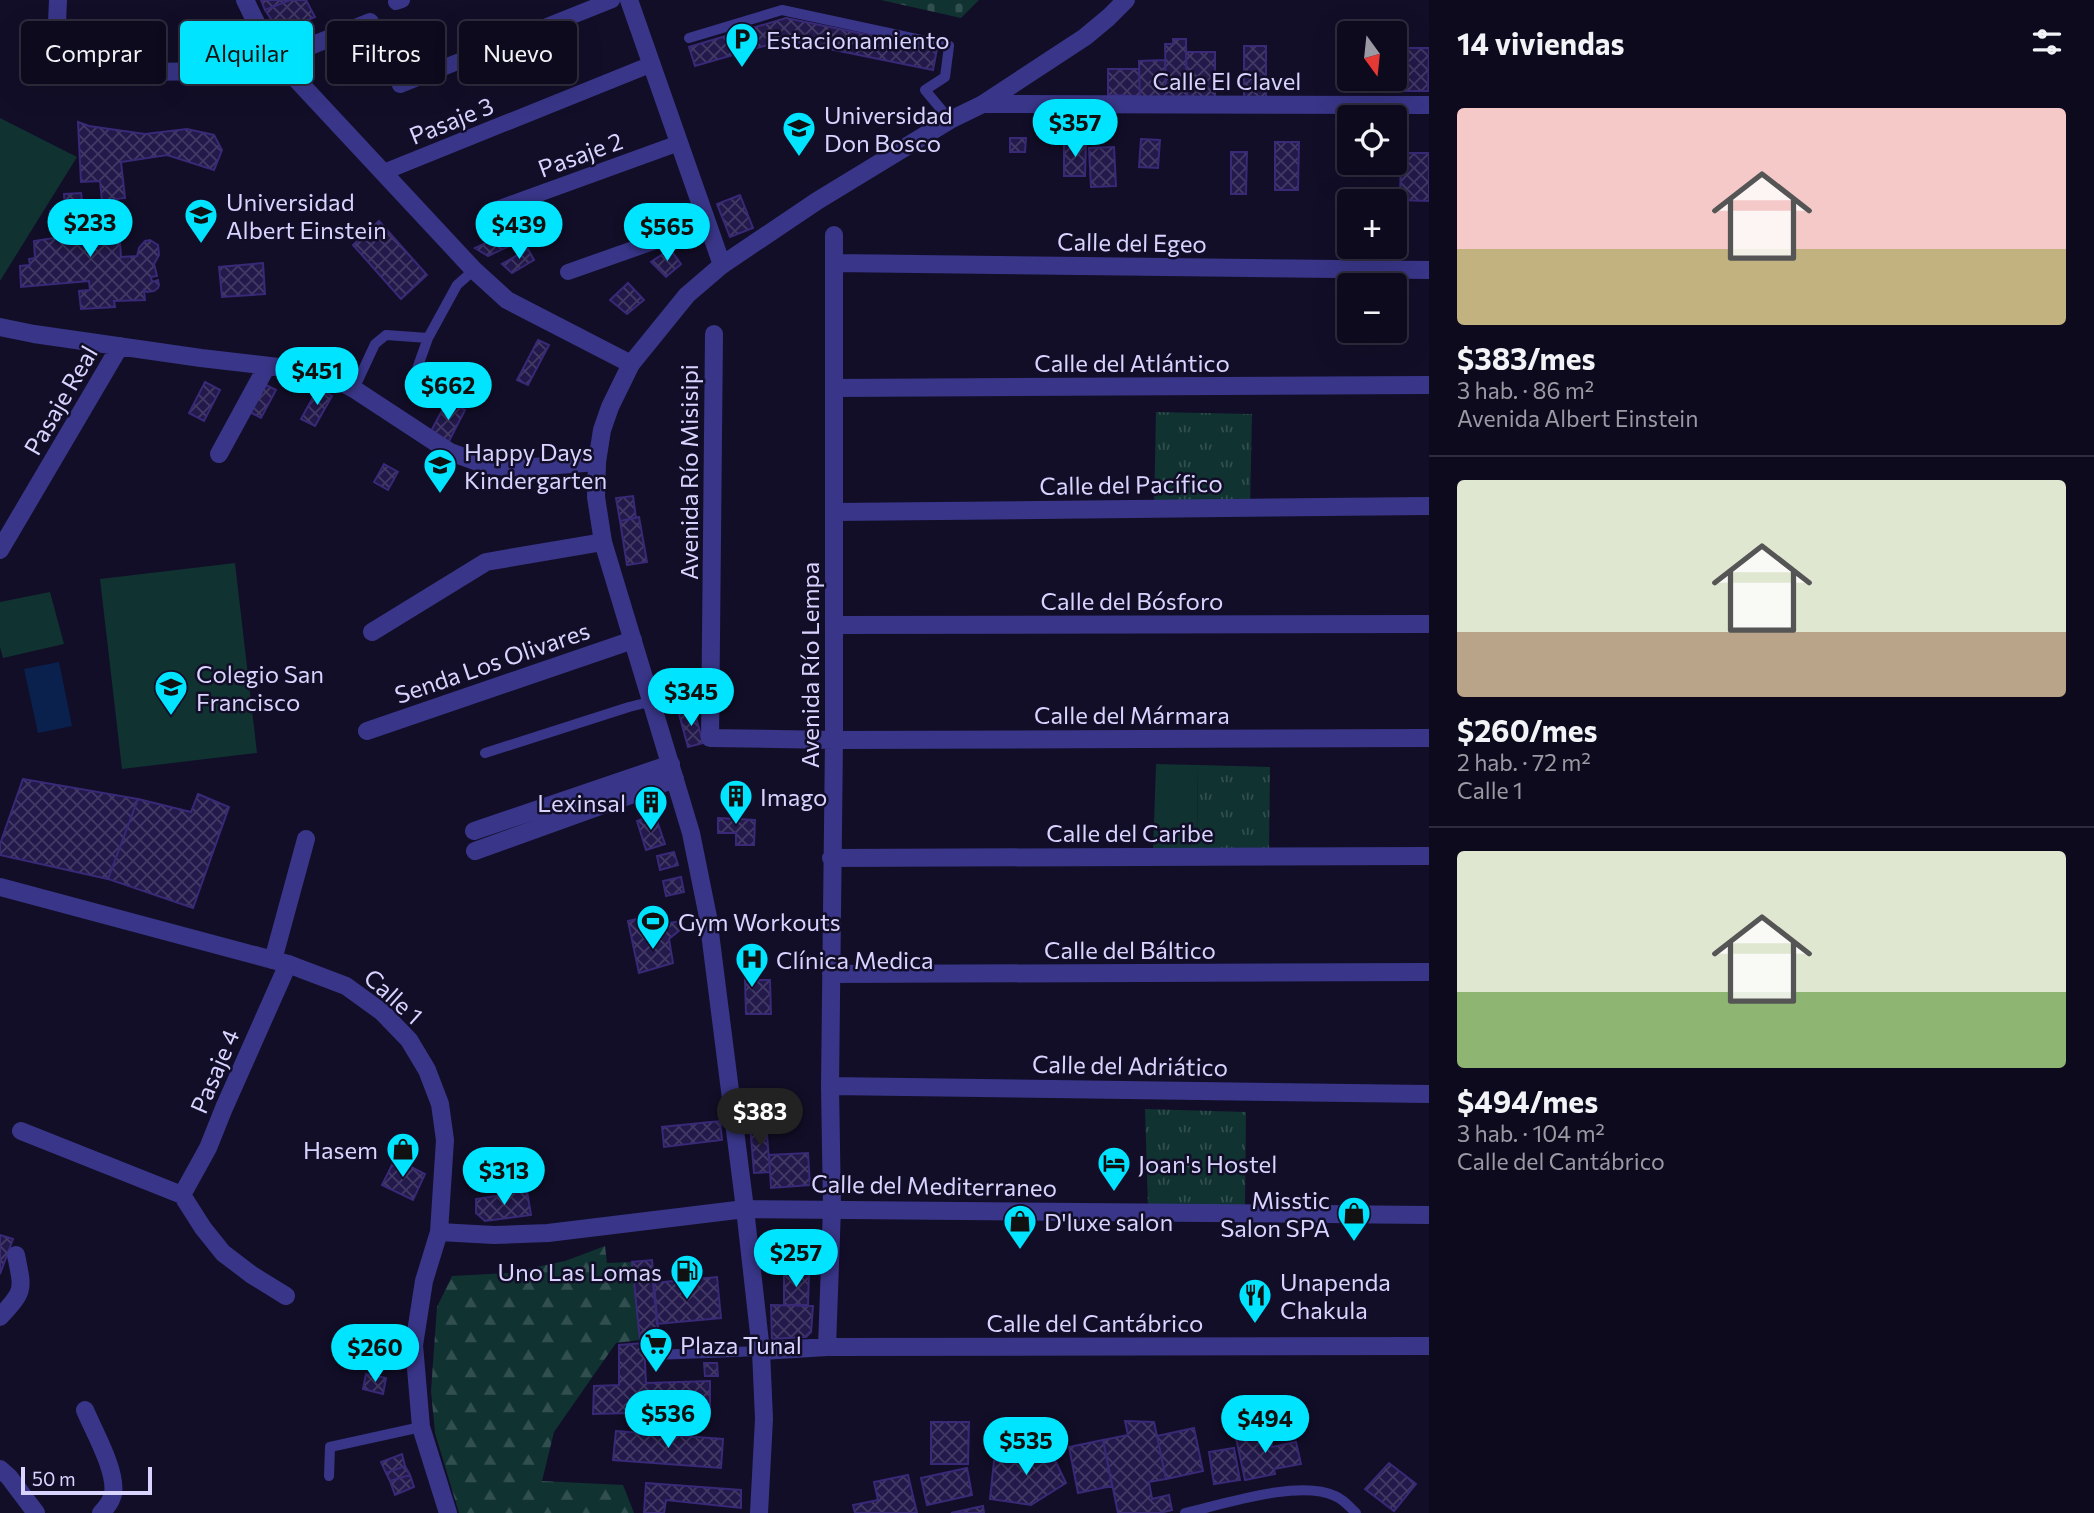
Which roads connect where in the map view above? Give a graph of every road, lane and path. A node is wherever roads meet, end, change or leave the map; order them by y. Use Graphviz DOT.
graph roads {
  1 [pos="58,0"];
  2 [pos="245,0"];
  3 [pos="612,0"];
  4 [pos="629,0"];
  5 [pos="1126,0"];
  6 [pos="256,21"];
  7 [pos="689,38"];
  8 [pos="652,64"];
  9 [pos="180,72"];
  10 [pos="301,84"];
  11 [pos="400,85"];
  12 [pos="983,104"];
  13 [pos="1429,105"];
  14 [pos="950,121"];
  15 [pos="679,143"];
  16 [pos="384,172"];
  17 [pos="497,209"];
  18 [pos="708,223"];
  19 [pos="834,235"];
  20 [pos="835,263"];
  21 [pos="722,265"];
  22 [pos="474,270"];
  23 [pos="1429,270"];
  24 [pos="568,272"];
  25 [pos="0,327"];
  26 [pos="713,334"];
  27 [pos="428,338"];
  28 [pos="120,346"];
  29 [pos="631,364"];
  30 [pos="267,366"];
  31 [pos="413,380"];
  32 [pos="1429,385"];
  33 [pos="834,388"];
  34 [pos="354,389"];
  35 [pos="219,454"];
  36 [pos="597,462"];
  37 [pos="1429,506"];
  38 [pos="835,512"];
  39 [pos="603,542"];
  40 [pos="0,550"];
  41 [pos="1429,624"];
  42 [pos="835,625"];
  43 [pos="372,632"];
  44 [pos="633,640"];
  45 [pos="653,701"];
  46 [pos="367,731"];
  47 [pos="1429,738"];
  48 [pos="834,740"];
  49 [pos="485,753"];
  50 [pos="667,773"];
  51 [pos="474,831"];
  52 [pos="306,839"];
  53 [pos="475,851"];
  54 [pos="1429,856"];
  55 [pos="831,858"];
  56 [pos="0,887"];
  57 [pos="281,962"];
  58 [pos="1429,972"];
  59 [pos="831,974"];
  60 [pos="830,1086"];
  61 [pos="1429,1094"];
  62 [pos="21,1131"];
  63 [pos="182,1195"];
  64 [pos="832,1208"];
  65 [pos="745,1209"];
  66 [pos="1429,1215"];
  67 [pos="439,1232"];
  68 [pos="16,1255"];
  69 [pos="286,1296"];
  70 [pos="0,1317"];
  71 [pos="1429,1346"];
  72 [pos="827,1347"];
  73 [pos="761,1351"];
  74 [pos="654,1355"];
  75 [pos="85,1410"];
  76 [pos="421,1427"];
  77 [pos="0,1469"];
  78 [pos="329,1476"];
  79 [pos="36,1513"];
  80 [pos="101,1513"];
  81 [pos="448,1513"];
  82 [pos="760,1513"];
  83 [pos="1185,1513"];
  84 [pos="1356,1513"];
  1 -- 9 [label="street"];
  2 -- 6 [label="street"];
  3 -- 11 [label="street"];
  4 -- 8 [label="street"];
  5 -- 12 [label="street"];
  7 -- 14 [label="lane"];
  8 -- 15 [label="street"];
  8 -- 16 [label="street, Pasaje 3"];
  10 -- 16 [label="street"];
  12 -- 13 [label="street, Calle El Clavel"];
  12 -- 14 [label="street"];
  14 -- 21 [label="street"];
  15 -- 17 [label="street, Pasaje 2"];
  15 -- 18 [label="street"];
  16 -- 22 [label="street"];
  18 -- 21 [label="street"];
  18 -- 24 [label="street"];
  19 -- 20 [label="street, Avenida Río Lempa"];
  20 -- 23 [label="street, Calle del Egeo"];
  20 -- 33 [label="street, Avenida Río Lempa"];
  21 -- 29 [label="street"];
  22 -- 27 [label="lane"];
  22 -- 29 [label="street"];
  25 -- 28 [label="street"];
  26 -- 48 [label="street, Avenida Río Misisipi"];
  27 -- 31 [label="lane"];
  27 -- 34 [label="lane"];
  28 -- 30 [label="street"];
  28 -- 40 [label="street, Pasaje Real"];
  29 -- 36 [label="street"];
  30 -- 34 [label="street"];
  30 -- 35 [label="street"];
  32 -- 33 [label="street, Calle del Atlántico"];
  33 -- 38 [label="street, Avenida Río Lempa"];
  34 -- 36 [label="street"];
  36 -- 39 [label="street"];
  37 -- 38 [label="street, Calle del Pacífico"];
  38 -- 42 [label="street, Avenida Río Lempa"];
  39 -- 43 [label="street"];
  39 -- 44 [label="street"];
  41 -- 42 [label="street, Calle del Bósforo"];
  42 -- 48 [label="street, Avenida Río Lempa"];
  44 -- 45 [label="street"];
  44 -- 46 [label="street, Senda Los Olivares"];
  45 -- 49 [label="lane"];
  45 -- 50 [label="street"];
  47 -- 48 [label="street, Calle del Mármara"];
  48 -- 55 [label="street, Avenida Río Lempa"];
  50 -- 51 [label="street"];
  50 -- 53 [label="street"];
  50 -- 65 [label="street"];
  52 -- 57 [label="street, Pasaje 4"];
  54 -- 55 [label="street, Calle del Caribe"];
  55 -- 59 [label="street, Avenida Río Lempa"];
  56 -- 57 [label="street, Calle 1"];
  57 -- 63 [label="street, Pasaje 4"];
  57 -- 67 [label="street, Calle 1"];
  58 -- 59 [label="street, Calle del Báltico"];
  59 -- 60 [label="street, Avenida Río Lempa"];
  60 -- 61 [label="street, Calle del Adriático"];
  60 -- 64 [label="street, Avenida Río Lempa"];
  62 -- 63 [label="street"];
  63 -- 69 [label="street"];
  64 -- 65 [label="street, Calle del Mediterraneo"];
  64 -- 66 [label="street, Calle del Mediterraneo"];
  64 -- 72 [label="street, Avenida Río Lempa"];
  65 -- 67 [label="street, Calle del Mediterraneo"];
  65 -- 73 [label="street"];
  67 -- 76 [label="street, Calle 1"];
  68 -- 70 [label="street"];
  71 -- 72 [label="street, Calle del Cantábrico"];
  72 -- 73 [label="street, Calle del Cantábrico"];
  73 -- 74 [label="lane"];
  73 -- 82 [label="street"];
  75 -- 80 [label="street"];
  76 -- 78 [label="lane"];
  76 -- 81 [label="street, Calle 1"];
  77 -- 79 [label="street"];
  83 -- 84 [label="lane"];
}
